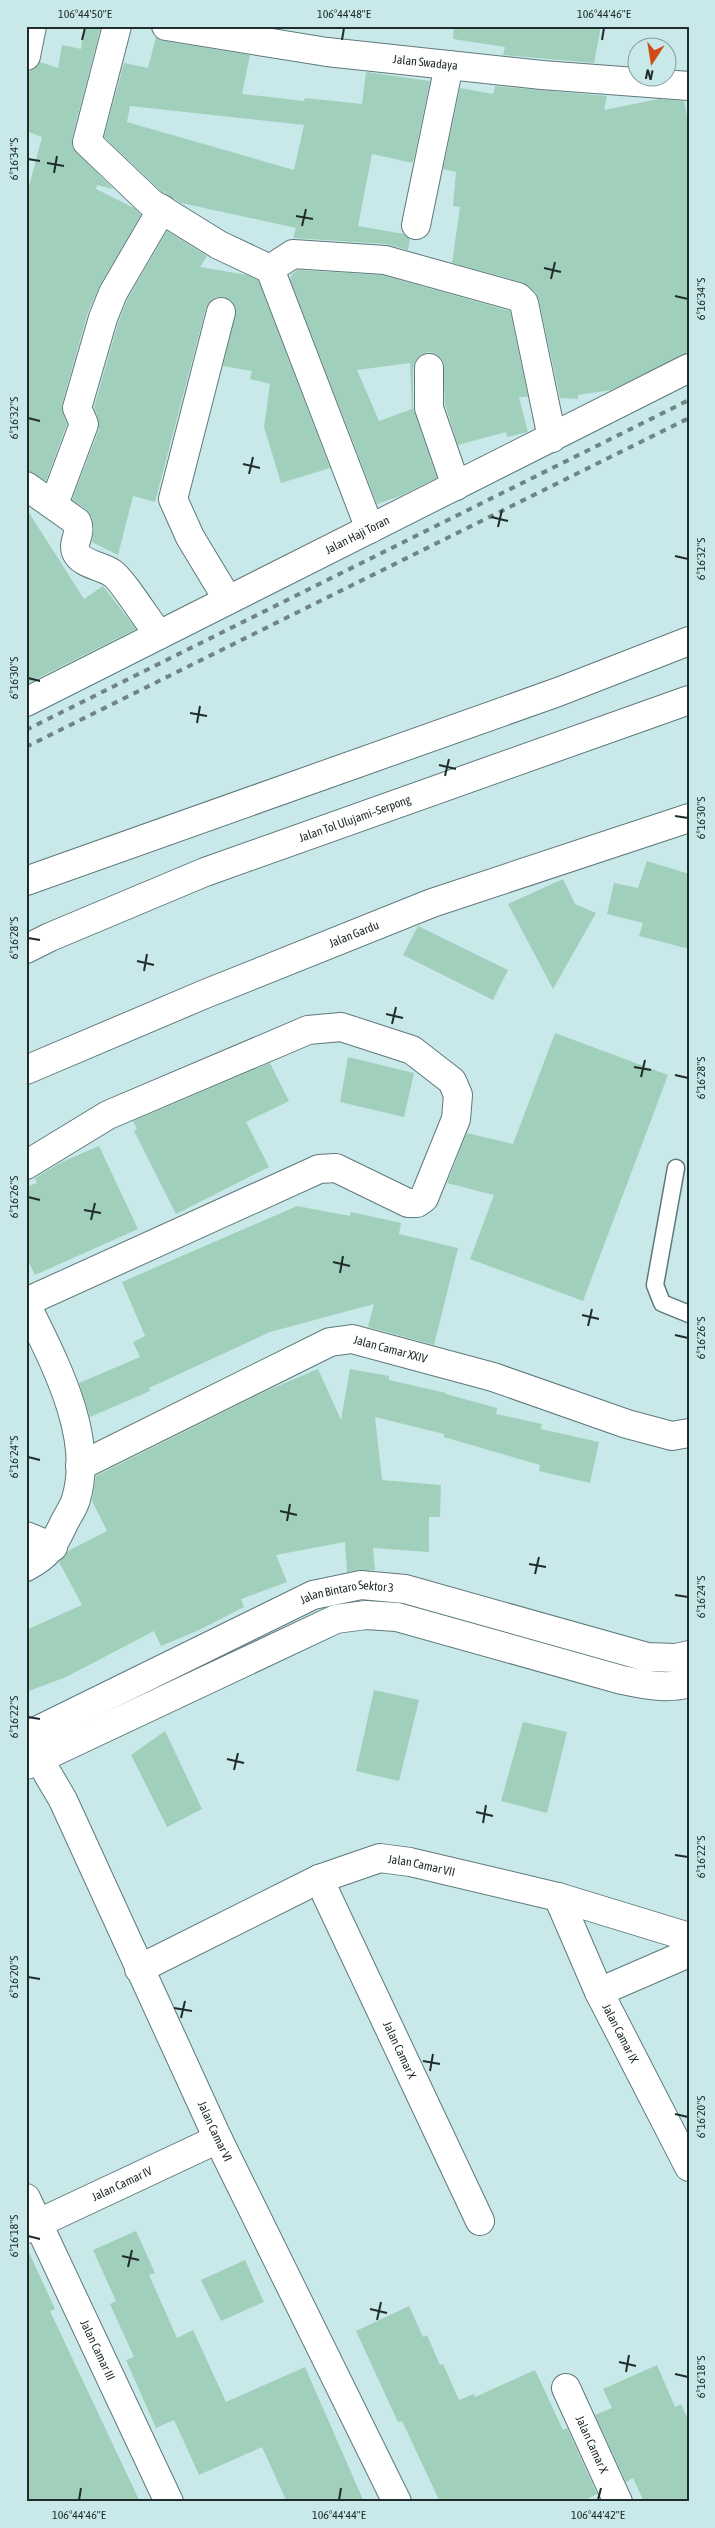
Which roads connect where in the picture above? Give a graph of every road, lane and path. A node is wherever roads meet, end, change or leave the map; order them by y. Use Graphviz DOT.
graph roads {
  1 [pos="32,26"];
  2 [pos="117,26"];
  3 [pos="166,26"];
  4 [pos="26,56"];
  5 [pos="450,65"];
  6 [pos="689,86"];
  7 [pos="162,209"];
  8 [pos="416,225"];
  9 [pos="270,269"];
  10 [pos="221,312"];
  11 [pos="429,368"];
  12 [pos="689,368"];
  13 [pos="552,438"];
  14 [pos="26,486"];
  15 [pos="456,486"];
  16 [pos="54,504"];
  17 [pos="370,529"];
  18 [pos="228,600"];
  19 [pos="158,635"];
  20 [pos="689,641"];
  21 [pos="689,700"];
  22 [pos="26,702"];
  23 [pos="689,818"];
  24 [pos="28,879"];
  25 [pos="26,949"];
  26 [pos="26,1070"];
  27 [pos="26,1165"];
  28 [pos="676,1168"];
  29 [pos="26,1303"];
  30 [pos="689,1314"];
  31 [pos="689,1433"];
  32 [pos="80,1466"];
  33 [pos="26,1536"];
  34 [pos="53,1547"];
  35 [pos="26,1567"];
  36 [pos="689,1655"];
  37 [pos="689,1683"];
  38 [pos="31,1753"];
  39 [pos="319,1879"];
  40 [pos="558,1897"];
  41 [pos="689,1937"];
  42 [pos="689,1953"];
  43 [pos="139,1970"];
  44 [pos="600,1992"];
  45 [pos="218,2139"];
  46 [pos="689,2167"];
  47 [pos="26,2198"];
  48 [pos="480,2221"];
  49 [pos="32,2227"];
  50 [pos="566,2388"];
  51 [pos="169,2502"];
  52 [pos="397,2502"];
  53 [pos="618,2502"];
  1 -- 4 [label="main road"];
  2 -- 7 [label="main road"];
  3 -- 5 [label="main road, Jalan Swadaya"];
  5 -- 6 [label="main road, Jalan Swadaya"];
  5 -- 8 [label="main road"];
  7 -- 9 [label="main road"];
  7 -- 16 [label="main road"];
  9 -- 13 [label="main road"];
  9 -- 17 [label="main road"];
  10 -- 18 [label="main road"];
  11 -- 15 [label="main road"];
  12 -- 13 [label="main road, Jalan Haji Toran"];
  13 -- 15 [label="main road, Jalan Haji Toran"];
  14 -- 16 [label="main road"];
  15 -- 17 [label="main road, Jalan Haji Toran"];
  16 -- 19 [label="main road"];
  17 -- 18 [label="main road, Jalan Haji Toran"];
  18 -- 19 [label="main road, Jalan Haji Toran"];
  19 -- 22 [label="main road, Jalan Haji Toran"];
  20 -- 24 [label="main road"];
  21 -- 25 [label="main road, Jalan Tol Ulujami–Serpong"];
  23 -- 26 [label="main road, Jalan Gardu"];
  27 -- 29 [label="main road"];
  28 -- 30 [label="lane"];
  29 -- 32 [label="main road"];
  31 -- 32 [label="main road, Jalan Camar XXIV"];
  32 -- 34 [label="main road"];
  33 -- 34 [label="main road"];
  34 -- 35 [label="main road"];
  36 -- 38 [label="main road, Jalan Bintaro Sektor 3"];
  37 -- 38 [label="main road, Jalan Bintaro Sektor 3"];
  38 -- 43 [label="main road, Jalan Camar VI"];
  39 -- 40 [label="main road, Jalan Camar VII"];
  39 -- 43 [label="main road, Jalan Camar VII"];
  39 -- 48 [label="main road, Jalan Camar X"];
  40 -- 41 [label="main road, Jalan Camar VII"];
  40 -- 44 [label="main road, Jalan Camar IX"];
  42 -- 44 [label="main road"];
  43 -- 45 [label="main road, Jalan Camar VI"];
  44 -- 46 [label="main road, Jalan Camar IX"];
  45 -- 49 [label="main road, Jalan Camar IV"];
  45 -- 52 [label="main road, Jalan Camar VI"];
  47 -- 49 [label="main road, Jalan Camar III"];
  49 -- 51 [label="main road, Jalan Camar III"];
  50 -- 53 [label="main road, Jalan Camar X"];
}
